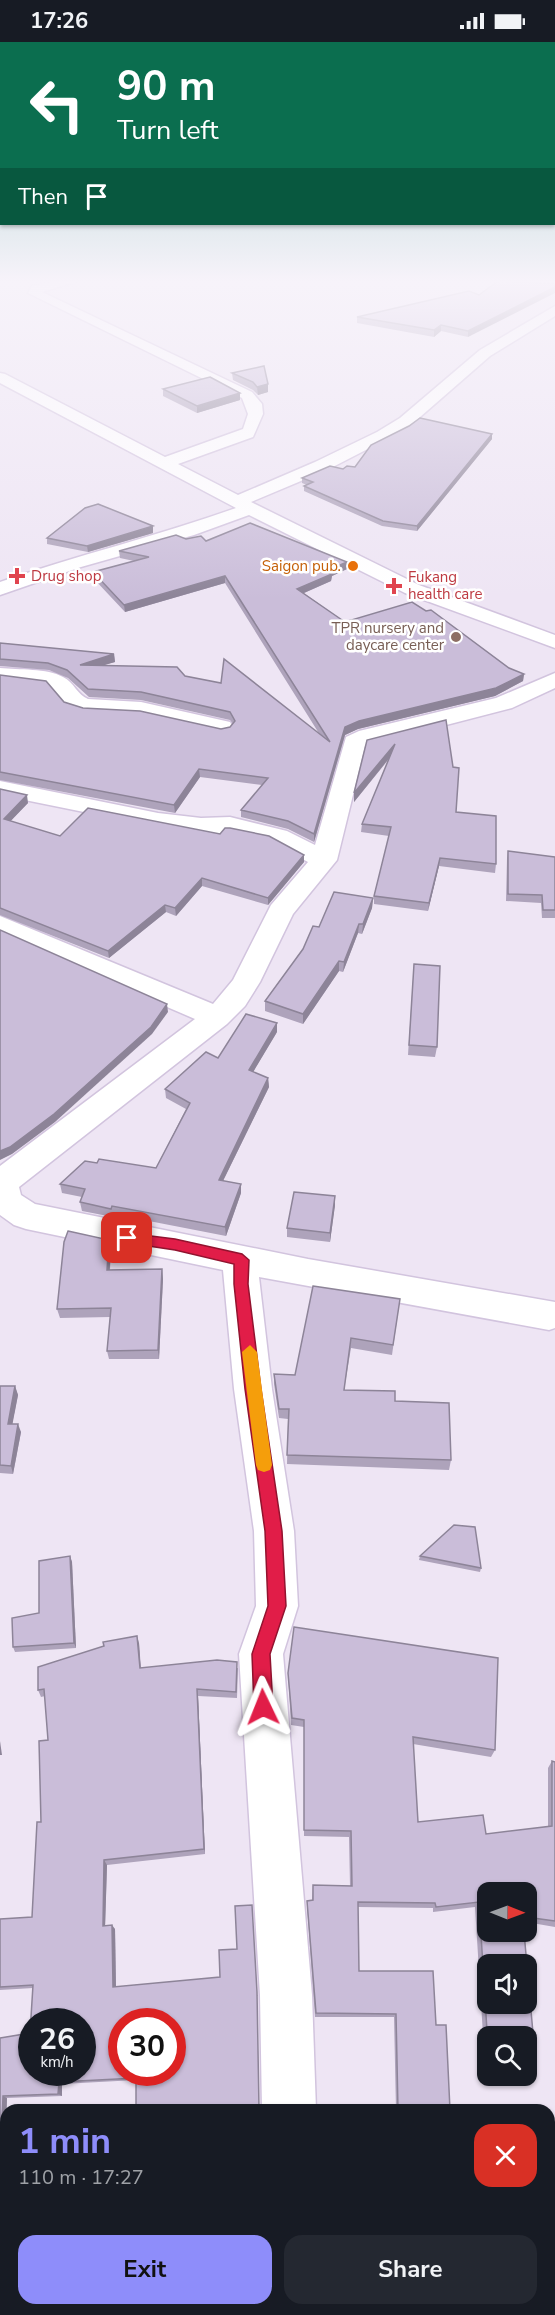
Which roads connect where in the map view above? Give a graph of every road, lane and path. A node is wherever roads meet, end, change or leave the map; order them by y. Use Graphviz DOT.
graph roads {
  1 [pos="19,387"];
  2 [pos="230,387"];
  3 [pos="445,387"];
  4 [pos="163,463"];
  5 [pos="243,505"];
  6 [pos="2,585"];
  7 [pos="555,642"];
  8 [pos="0,674"];
  9 [pos="555,680"];
  10 [pos="222,727"];
  11 [pos="0,788"];
  12 [pos="324,860"];
  13 [pos="0,925"];
  14 [pos="217,1017"];
  15 [pos="1,1183"];
  16 [pos="242,1260"];
  17 [pos="549,1315"];
  18 [pos="289,2104"];
  1 -- 4 [label="street"];
  2 -- 4 [label="street"];
  3 -- 5 [label="street"];
  4 -- 5 [label="street"];
  5 -- 6 [label="street"];
  5 -- 7 [label="street"];
  8 -- 10 [label="street"];
  9 -- 12 [label="street"];
  11 -- 12 [label="street"];
  12 -- 14 [label="street"];
  13 -- 14 [label="street"];
  14 -- 15 [label="street"];
  15 -- 16 [label="street"];
  16 -- 17 [label="street"];
  16 -- 18 [label="street"];
}
